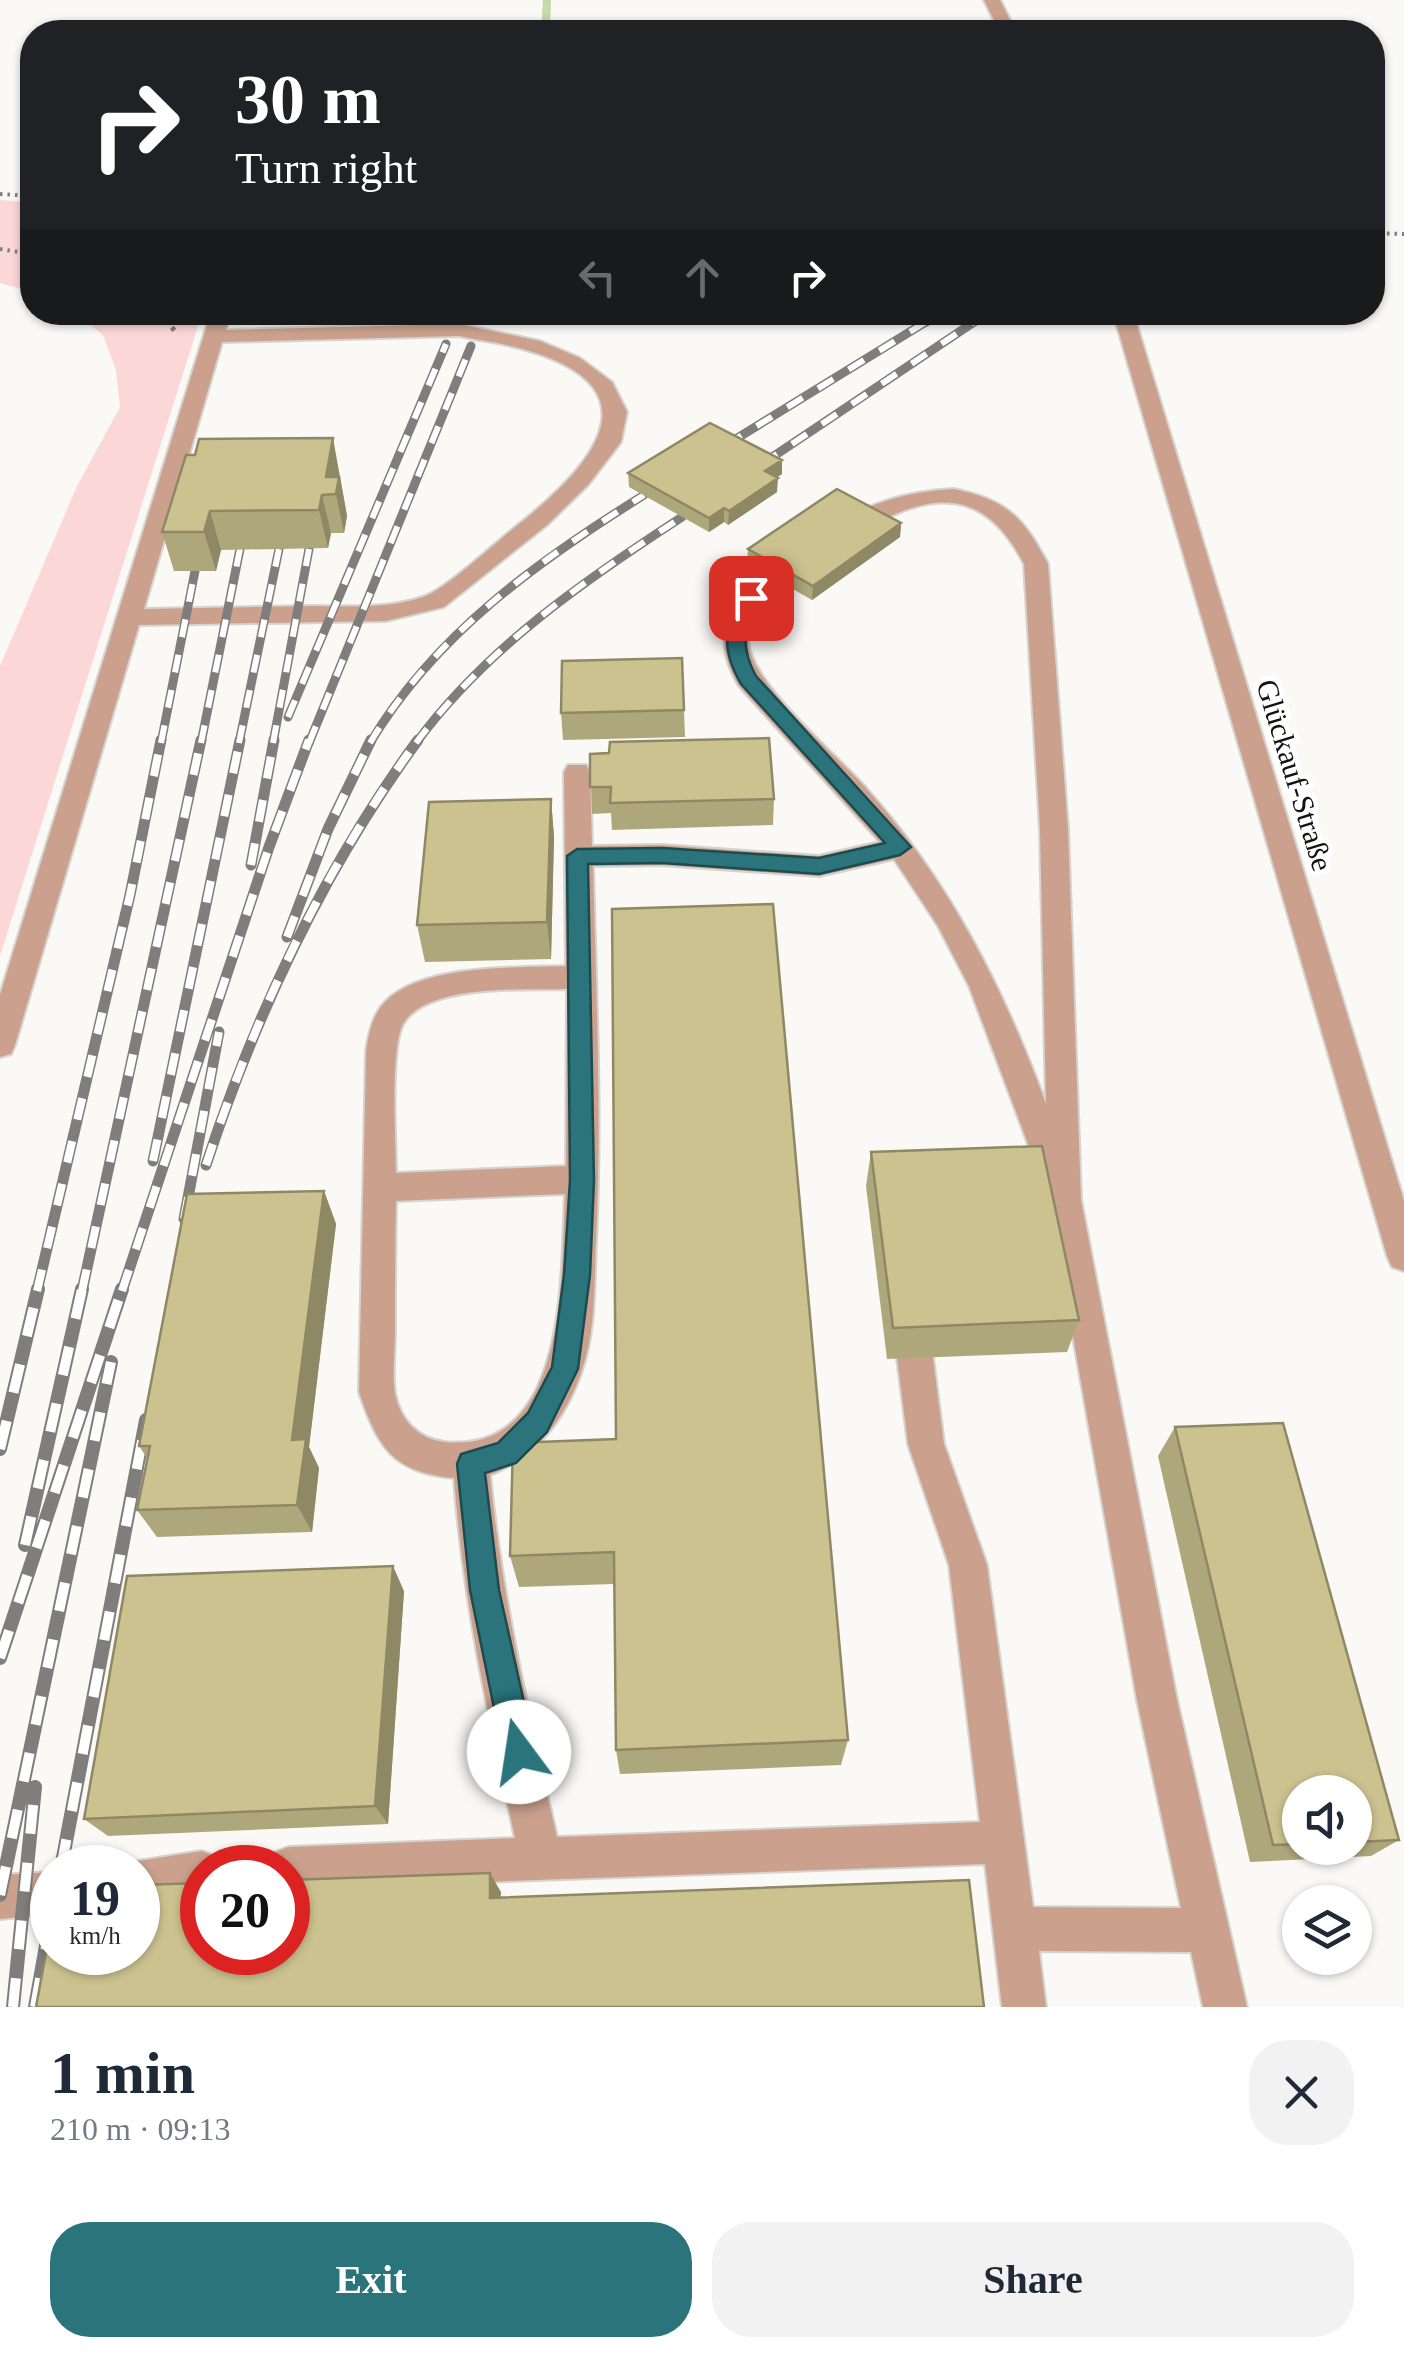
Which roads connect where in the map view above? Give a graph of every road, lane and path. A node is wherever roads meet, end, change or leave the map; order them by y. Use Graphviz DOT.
graph roads {
  1 [pos="218,325"];
  2 [pos="250,325"];
  3 [pos="1127,325"];
  4 [pos="128,616"];
  5 [pos="577,772"];
  6 [pos="900,847"];
  7 [pos="577,856"];
  8 [pos="582,978"];
  9 [pos="0,1045"];
  10 [pos="582,1180"];
  11 [pos="382,1188"];
  12 [pos="1065,1200"];
  13 [pos="1404,1256"];
  14 [pos="915,1358"];
  15 [pos="470,1464"];
  16 [pos="1002,1842"];
  17 [pos="540,1856"];
  18 [pos="310,1867"];
  19 [pos="30,1895"];
  20 [pos="0,1897"];
  21 [pos="1014,1929"];
  22 [pos="1208,1930"];
  23 [pos="1024,2007"];
  24 [pos="1225,2007"];
  1 -- 4 [label="street"];
  2 -- 4 [label="street"];
  3 -- 13 [label="street, Glückauf-Straße"];
  4 -- 9 [label="street"];
  5 -- 7 [label="street"];
  6 -- 7 [label="street"];
  6 -- 12 [label="street"];
  6 -- 12 [label="street"];
  7 -- 8 [label="street"];
  8 -- 10 [label="street"];
  8 -- 11 [label="street"];
  10 -- 11 [label="street"];
  10 -- 15 [label="street"];
  11 -- 15 [label="street"];
  12 -- 22 [label="street"];
  14 -- 16 [label="street"];
  15 -- 17 [label="street"];
  16 -- 17 [label="street"];
  16 -- 21 [label="street"];
  17 -- 18 [label="street"];
  19 -- 20 [label="street"];
  21 -- 22 [label="street"];
  21 -- 23 [label="street"];
  22 -- 24 [label="street"];
}
